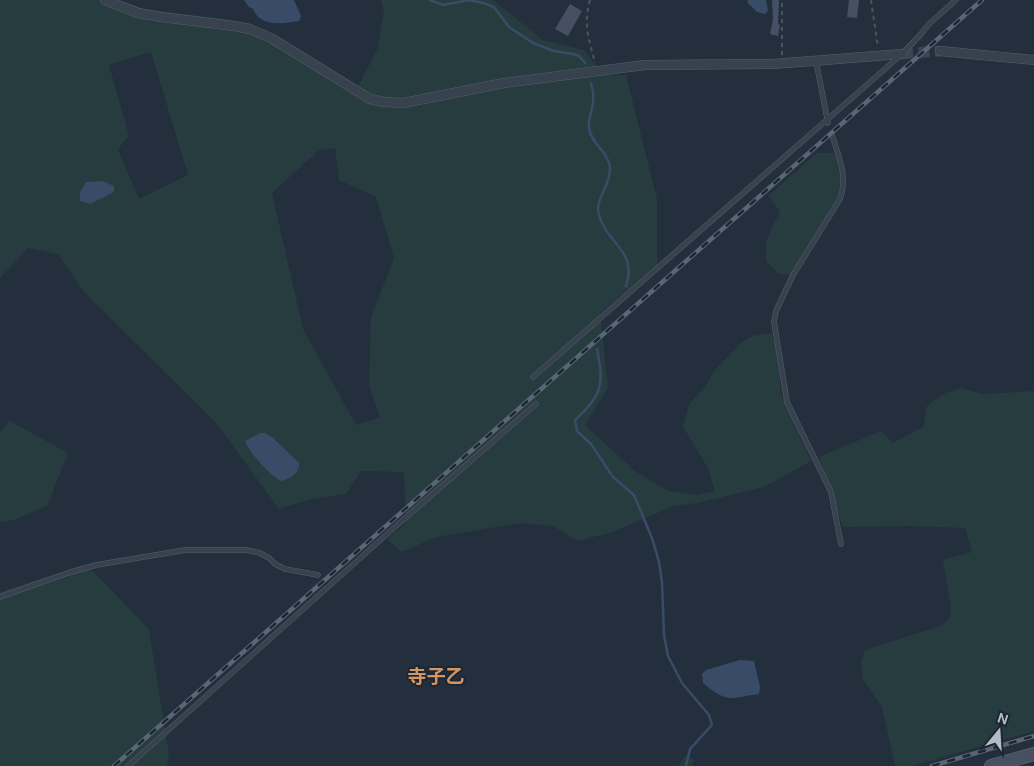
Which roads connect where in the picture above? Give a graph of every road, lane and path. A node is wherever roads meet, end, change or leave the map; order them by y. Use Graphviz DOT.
graph roads {
  1 [pos="105,0"];
  2 [pos="590,0"];
  3 [pos="782,0"];
  4 [pos="871,0"];
  5 [pos="956,0"];
  6 [pos="940,51"];
  7 [pos="902,54"];
  8 [pos="880,55"];
  9 [pos="816,60"];
  10 [pos="1034,60"];
  11 [pos="782,63"];
  12 [pos="597,70"];
  13 [pos="828,121"];
  14 [pos="832,135"];
  15 [pos="533,377"];
  16 [pos="536,404"];
  17 [pos="841,544"];
  18 [pos="318,574"];
  19 [pos="331,577"];
  20 [pos="336,580"];
  21 [pos="0,598"];
  22 [pos="1034,754"];
  23 [pos="128,766"];
  24 [pos="991,766"];
  1 -- 12 [label="street"];
  2 -- 12 [label="path"];
  3 -- 11 [label="path"];
  4 -- 8 [label="path"];
  5 -- 7 [label="lane"];
  6 -- 10 [label="street"];
  7 -- 8 [label="street"];
  7 -- 13 [label="lane"];
  8 -- 9 [label="street"];
  9 -- 11 [label="street"];
  9 -- 13 [label="lane"];
  11 -- 12 [label="street"];
  13 -- 15 [label="lane"];
  14 -- 17 [label="lane"];
  16 -- 20 [label="lane"];
  18 -- 21 [label="lane"];
  19 -- 20 [label="lane"];
  20 -- 23 [label="lane"];
  22 -- 24 [label="main road"];
}
